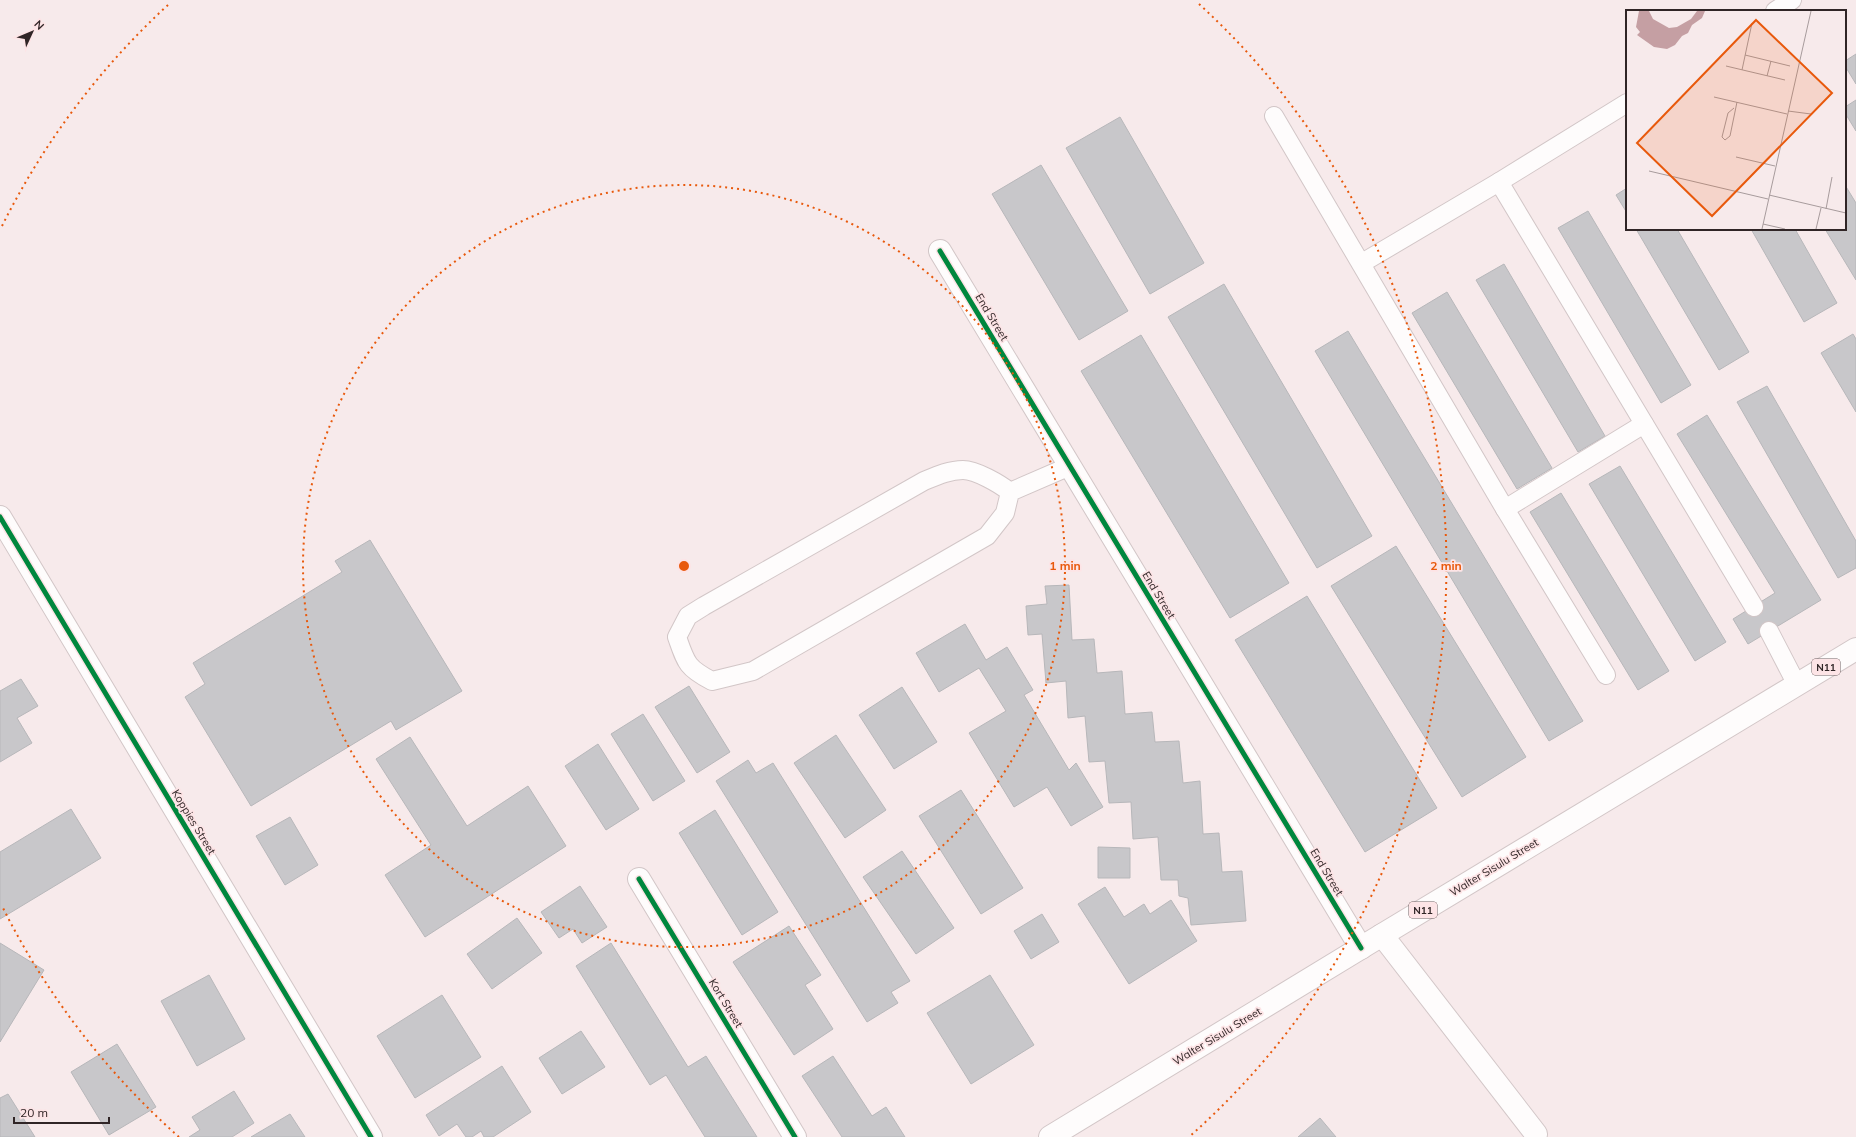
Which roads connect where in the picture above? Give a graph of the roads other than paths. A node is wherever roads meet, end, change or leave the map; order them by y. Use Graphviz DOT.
graph roads {
  1 [pos="1792,0"];
  2 [pos="1777,10"];
  3 [pos="1626,104"];
  4 [pos="1274,116"];
  5 [pos="1499,182"];
  6 [pos="940,252"];
  7 [pos="1362,264"];
  8 [pos="1644,424"];
  9 [pos="1070,466"];
  10 [pos="1010,492"];
  11 [pos="1505,509"];
  12 [pos="0,517"];
  13 [pos="1754,607"];
  14 [pos="1769,631"];
  15 [pos="1856,649"];
  16 [pos="1606,675"];
  17 [pos="1797,685"];
  18 [pos="640,880"];
  19 [pos="1382,935"];
  20 [pos="1361,948"];
  21 [pos="1536,1134"];
  22 [pos="372,1137"];
  23 [pos="795,1137"];
  24 [pos="1050,1137"];
  1 -- 2 [label="lane"];
  3 -- 5 [label="lane"];
  4 -- 7 [label="lane"];
  5 -- 7 [label="lane"];
  5 -- 8 [label="lane"];
  6 -- 9 [label="main road, End Street"];
  7 -- 11 [label="lane"];
  8 -- 11 [label="lane"];
  8 -- 13 [label="lane"];
  9 -- 10 [label="lane"];
  9 -- 20 [label="main road, End Street"];
  10 -- 10 [label="lane"];
  11 -- 16 [label="lane"];
  12 -- 22 [label="main road, Koppies Street"];
  14 -- 17 [label="lane"];
  15 -- 17 [label="main road, Walter Sisulu Street / N11"];
  17 -- 19 [label="main road, Walter Sisulu Street / N11"];
  18 -- 23 [label="main road, Kort Street"];
  19 -- 20 [label="main road, Walter Sisulu Street / N11"];
  19 -- 21 [label="main road"];
  20 -- 24 [label="main road, Walter Sisulu Street / N11"];
}
